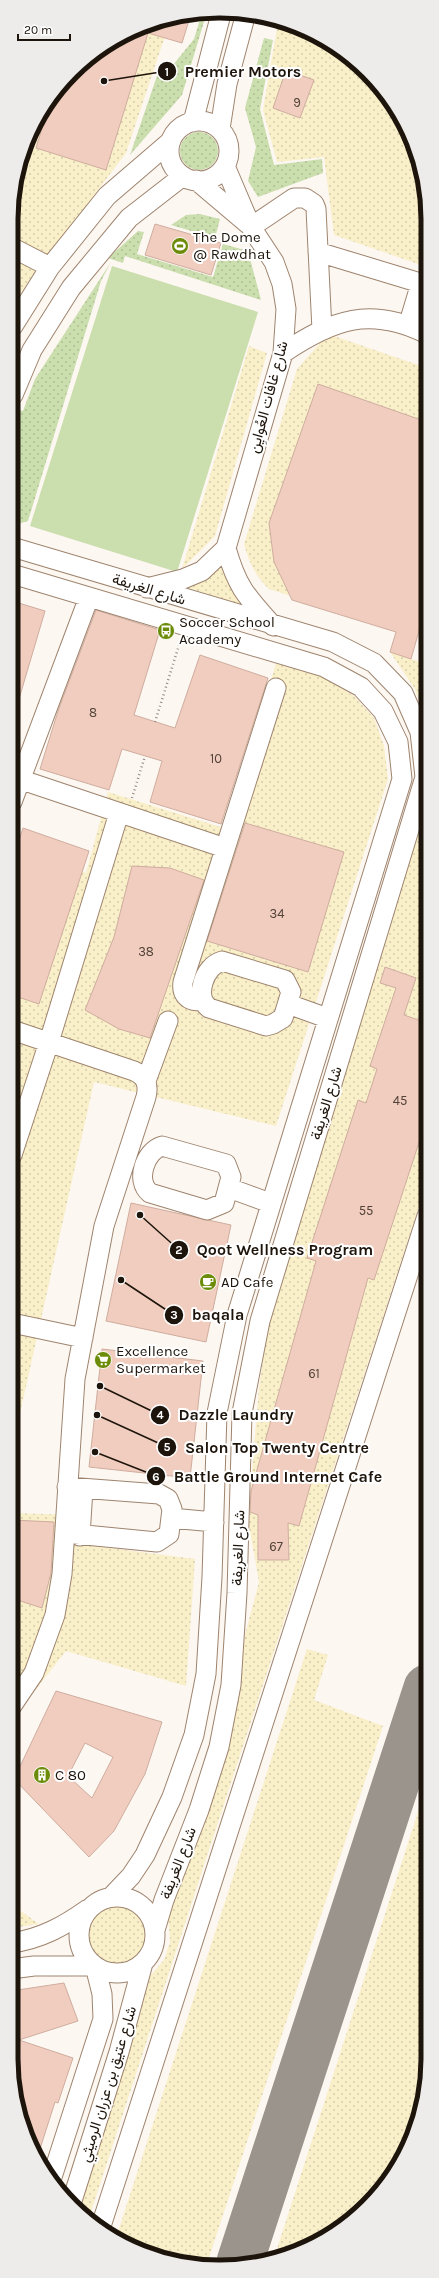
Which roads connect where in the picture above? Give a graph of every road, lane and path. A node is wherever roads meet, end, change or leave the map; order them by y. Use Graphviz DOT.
graph roads {
  1 [pos="220,18"];
  2 [pos="244,20"];
  3 [pos="193,122"];
  4 [pos="220,129"];
  5 [pos="171,141"];
  6 [pos="225,166"];
  7 [pos="189,178"];
  8 [pos="251,226"];
  9 [pos="18,251"];
  10 [pos="318,252"];
  11 [pos="50,267"];
  12 [pos="421,283"];
  13 [pos="421,292"];
  14 [pos="18,318"];
  15 [pos="408,326"];
  16 [pos="322,330"];
  17 [pos="421,331"];
  18 [pos="283,352"];
  19 [pos="18,383"];
  20 [pos="226,548"];
  21 [pos="18,549"];
  22 [pos="18,576"];
  23 [pos="147,588"];
  24 [pos="88,597"];
  25 [pos="273,626"];
  26 [pos="187,644"];
  27 [pos="276,688"];
  28 [pos="155,722"];
  29 [pos="421,741"];
  30 [pos="145,756"];
  31 [pos="19,780"];
  32 [pos="18,783"];
  33 [pos="421,790"];
  34 [pos="123,814"];
  35 [pos="225,848"];
  36 [pos="202,1000"];
  37 [pos="288,1004"];
  38 [pos="327,1018"];
  39 [pos="168,1021"];
  40 [pos="18,1032"];
  41 [pos="49,1042"];
  42 [pos="146,1081"];
  43 [pos="18,1137"];
  44 [pos="120,1178"];
  45 [pos="143,1184"];
  46 [pos="229,1188"];
  47 [pos="270,1203"];
  48 [pos="421,1235"];
  49 [pos="18,1324"];
  50 [pos="83,1338"];
  51 [pos="75,1488"];
  52 [pos="171,1518"];
  53 [pos="214,1522"];
  54 [pos="72,1534"];
  55 [pos="18,1697"];
  56 [pos="111,1896"];
  57 [pos="89,1908"];
  58 [pos="155,1930"];
  59 [pos="18,1942"];
  60 [pos="143,1963"];
  61 [pos="95,1966"];
  62 [pos="18,1968"];
  63 [pos="53,2172"];
  64 [pos="73,2197"];
  65 [pos="102,2222"];
  1 -- 3 [label="street"];
  2 -- 4 [label="street"];
  3 -- 4 [label="street"];
  3 -- 5 [label="street"];
  4 -- 6 [label="street"];
  5 -- 7 [label="street"];
  5 -- 11 [label="street"];
  6 -- 7 [label="street"];
  6 -- 8 [label="street, شارع غافات العُوايِن"];
  7 -- 8 [label="street, شارع غافات العُوايِن"];
  7 -- 19 [label="street"];
  8 -- 10 [label="street"];
  8 -- 18 [label="street, شارع غافات العُوايِن"];
  9 -- 11 [label="street"];
  10 -- 12 [label="street"];
  10 -- 16 [label="street"];
  11 -- 14 [label="street"];
  13 -- 15 [label="street"];
  15 -- 16 [label="street"];
  15 -- 17 [label="street"];
  16 -- 18 [label="street"];
  18 -- 20 [label="street, شارع غافات العُوايِن"];
  20 -- 23 [label="street"];
  20 -- 25 [label="street"];
  21 -- 23 [label="street, شارع الغريفة"];
  22 -- 24 [label="street, شارع الغريفة"];
  23 -- 25 [label="street, شارع الغريفة"];
  24 -- 31 [label="street"];
  24 -- 38 [label="street, شارع الغريفة"];
  25 -- 29 [label="street, شارع الغريفة"];
  26 -- 28 [label="path"];
  27 -- 35 [label="street"];
  30 -- 34 [label="path"];
  31 -- 32 [label="street"];
  31 -- 34 [label="street"];
  33 -- 58 [label="street, شارع الغريفة"];
  34 -- 35 [label="street"];
  34 -- 41 [label="street"];
  35 -- 36 [label="street"];
  36 -- 37 [label="street"];
  36 -- 37 [label="street"];
  37 -- 38 [label="street"];
  38 -- 47 [label="street, شارع الغريفة"];
  39 -- 42 [label="street"];
  40 -- 41 [label="street"];
  41 -- 42 [label="street"];
  41 -- 43 [label="street"];
  42 -- 44 [label="street"];
  44 -- 45 [label="street"];
  44 -- 50 [label="street"];
  45 -- 46 [label="street"];
  45 -- 46 [label="street"];
  46 -- 47 [label="street"];
  47 -- 53 [label="street, شارع الغريفة"];
  48 -- 65 [label="street"];
  49 -- 50 [label="street"];
  50 -- 51 [label="street"];
  51 -- 52 [label="street"];
  51 -- 54 [label="street"];
  52 -- 53 [label="street"];
  52 -- 54 [label="street"];
  53 -- 56 [label="street, شارع الغريفة"];
  54 -- 55 [label="street"];
  56 -- 57 [label="street"];
  56 -- 58 [label="street"];
  57 -- 59 [label="street"];
  57 -- 61 [label="street"];
  58 -- 60 [label="street"];
  60 -- 61 [label="street"];
  60 -- 64 [label="street, شارع عتيق بن عزران الرميثي"];
  61 -- 62 [label="street"];
  61 -- 63 [label="street, شارع عتيق بن عزران الرميثي"];
}
